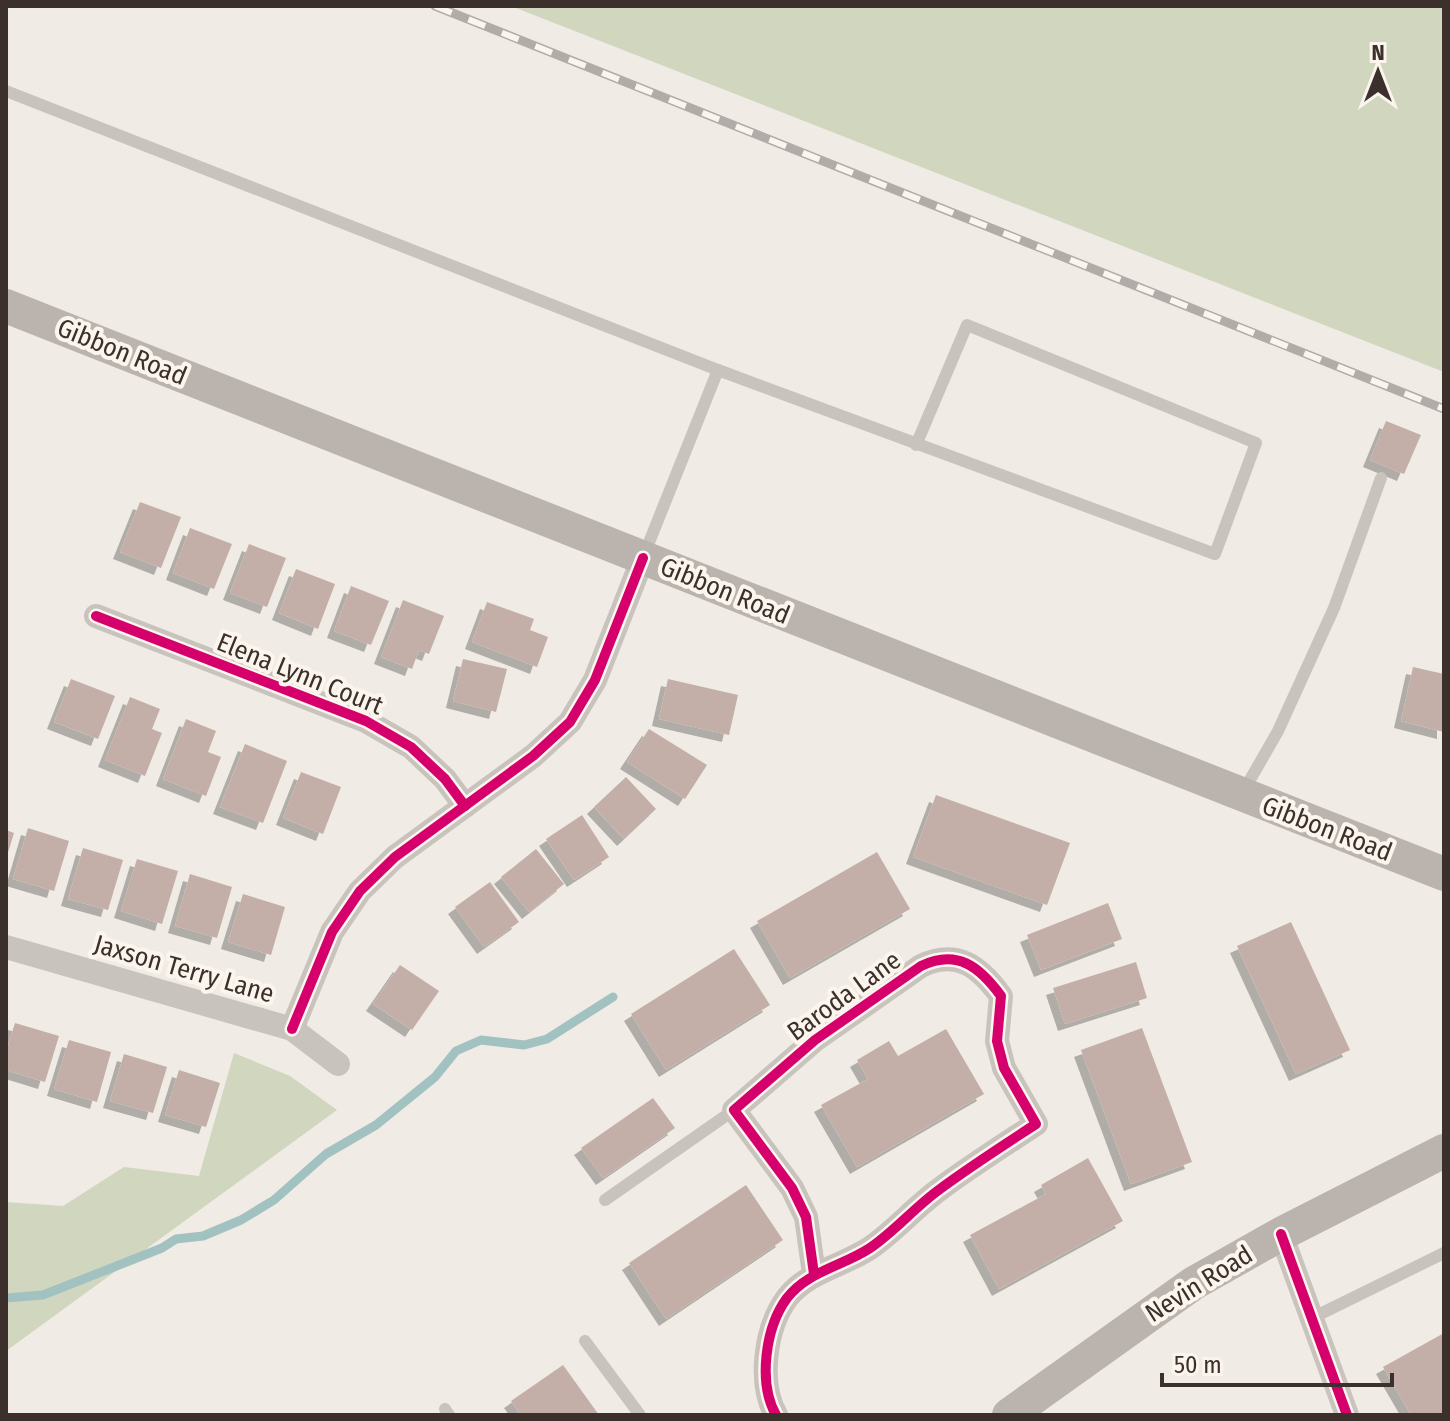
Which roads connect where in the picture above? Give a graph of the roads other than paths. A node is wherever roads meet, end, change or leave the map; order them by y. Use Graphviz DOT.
graph roads {
  1 [pos="6,91"];
  2 [pos="6,306"];
  3 [pos="718,370"];
  4 [pos="916,445"];
  5 [pos="1381,478"];
  6 [pos="643,558"];
  7 [pos="96,616"];
  8 [pos="1241,795"];
  9 [pos="465,806"];
  10 [pos="1444,874"];
  11 [pos="6,947"];
  12 [pos="292,1029"];
  13 [pos="338,1064"];
  14 [pos="734,1110"];
  15 [pos="1444,1151"];
  16 [pos="605,1200"];
  17 [pos="1281,1234"];
  18 [pos="1444,1253"];
  19 [pos="814,1274"];
  20 [pos="1312,1318"];
  21 [pos="585,1341"];
  22 [pos="640,1415"];
  23 [pos="776,1415"];
  24 [pos="1009,1415"];
  25 [pos="1347,1415"];
  1 -- 3 [label="lane"];
  2 -- 6 [label="main road, Gibbon Road"];
  3 -- 4 [label="lane"];
  3 -- 6 [label="lane"];
  4 -- 4 [label="lane"];
  5 -- 8 [label="lane"];
  6 -- 8 [label="main road, Gibbon Road"];
  6 -- 9 [label="street"];
  7 -- 9 [label="street, Elena Lynn Court"];
  8 -- 10 [label="main road, Gibbon Road"];
  9 -- 12 [label="street"];
  11 -- 12 [label="street, Jaxson Terry Lane"];
  12 -- 13 [label="street, Jaxson Terry Lane"];
  14 -- 16 [label="lane"];
  14 -- 19 [label="street"];
  14 -- 19 [label="street, Baroda Lane"];
  15 -- 17 [label="main road, Nevin Road"];
  17 -- 20 [label="street"];
  17 -- 24 [label="main road, Nevin Road"];
  18 -- 20 [label="lane"];
  19 -- 23 [label="street, Baroda Lane"];
  20 -- 25 [label="street"];
  21 -- 22 [label="lane"];
}
